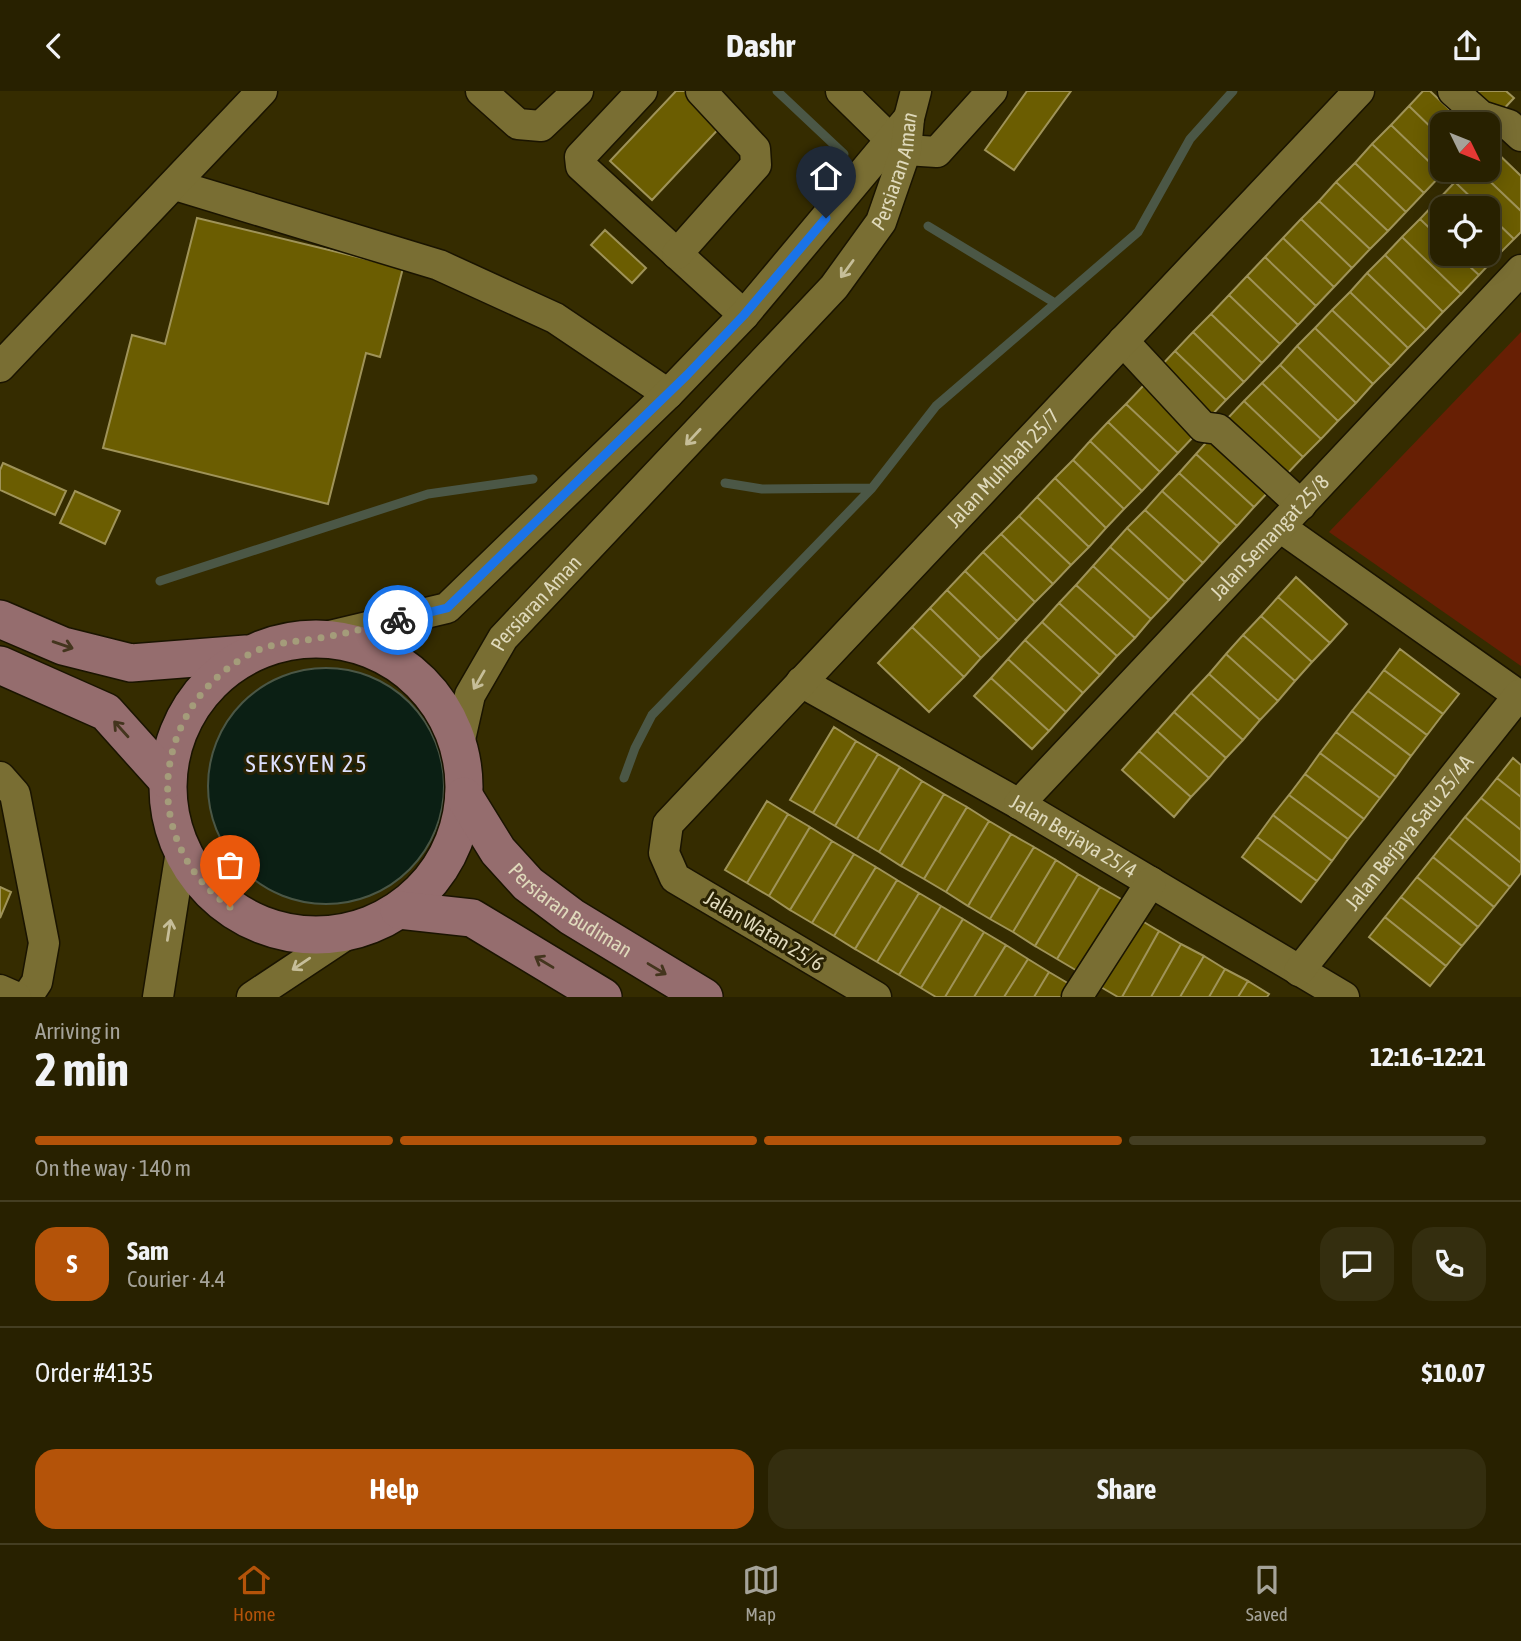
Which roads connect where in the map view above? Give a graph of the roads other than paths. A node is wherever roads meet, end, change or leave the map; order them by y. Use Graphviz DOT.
graph roads {
  1 [pos="262,91"];
  2 [pos="481,91"];
  3 [pos="578,91"];
  4 [pos="642,91"];
  5 [pos="701,91"];
  6 [pos="841,91"];
  7 [pos="992,91"];
  8 [pos="1359,91"];
  9 [pos="1453,91"];
  10 [pos="905,125"];
  11 [pos="1521,136"];
  12 [pos="175,184"];
  13 [pos="677,254"];
  14 [pos="1521,270"];
  15 [pos="744,315"];
  16 [pos="1123,341"];
  17 [pos="0,367"];
  18 [pos="668,394"];
  19 [pos="1301,505"];
  20 [pos="1280,527"];
  21 [pos="0,619"];
  22 [pos="321,638"];
  23 [pos="249,654"];
  24 [pos="0,664"];
  25 [pos="802,682"];
  26 [pos="1520,696"];
  27 [pos="459,744"];
  28 [pos="0,777"];
  29 [pos="167,780"];
  30 [pos="464,796"];
  31 [pos="1019,804"];
  32 [pos="181,851"];
  33 [pos="664,853"];
  34 [pos="1151,882"];
  35 [pos="399,910"];
  36 [pos="350,932"];
  37 [pos="1299,971"];
  38 [pos="0,990"];
  39 [pos="16,997"];
  40 [pos="27,997"];
  41 [pos="158,997"];
  42 [pos="252,997"];
  43 [pos="603,997"];
  44 [pos="704,997"];
  45 [pos="876,997"];
  46 [pos="1077,997"];
  47 [pos="1344,997"];
  1 -- 12 [label="street"];
  2 -- 3 [label="street"];
  4 -- 13 [label="street"];
  5 -- 13 [label="street"];
  6 -- 10 [label="street"];
  7 -- 10 [label="street"];
  8 -- 16 [label="street, Jalan Muhibah 25/7"];
  9 -- 11 [label="street"];
  10 -- 15 [label="street, Persiaran Aman"];
  10 -- 27 [label="street, Persiaran Aman, one-way"];
  12 -- 17 [label="street"];
  12 -- 18 [label="street"];
  13 -- 15 [label="street"];
  14 -- 19 [label="street, Jalan Semangat 25/8"];
  15 -- 18 [label="street, Persiaran Aman"];
  16 -- 19 [label="street"];
  16 -- 25 [label="street, Jalan Muhibah 25/7"];
  18 -- 22 [label="street, Persiaran Aman"];
  19 -- 20 [label="street, Jalan Semangat 25/8"];
  20 -- 26 [label="street"];
  20 -- 31 [label="street, Jalan Semangat 25/8"];
  21 -- 23 [label="main road, one-way"];
  22 -- 23 [label="main road"];
  22 -- 27 [label="main road"];
  23 -- 29 [label="main road"];
  29 -- 24 [label="main road, one-way"];
  25 -- 31 [label="street, Jalan Berjaya 25/4"];
  25 -- 33 [label="street, Jalan Muhibah 25/7"];
  26 -- 37 [label="street, Jalan Berjaya Satu 25/4A"];
  27 -- 30 [label="main road"];
  28 -- 40 [label="street"];
  29 -- 32 [label="main road"];
  30 -- 35 [label="main road"];
  30 -- 44 [label="main road, Persiaran Budiman, one-way"];
  31 -- 34 [label="street, Jalan Berjaya 25/4"];
  32 -- 36 [label="main road"];
  41 -- 32 [label="street, one-way"];
  33 -- 45 [label="street, Jalan Watan 25/6"];
  34 -- 37 [label="street, Jalan Berjaya 25/4"];
  34 -- 46 [label="street"];
  35 -- 36 [label="main road"];
  43 -- 35 [label="main road, one-way"];
  36 -- 42 [label="street, one-way"];
  37 -- 47 [label="street, Jalan Berjaya 25/4"];
  38 -- 39 [label="street"];
}
